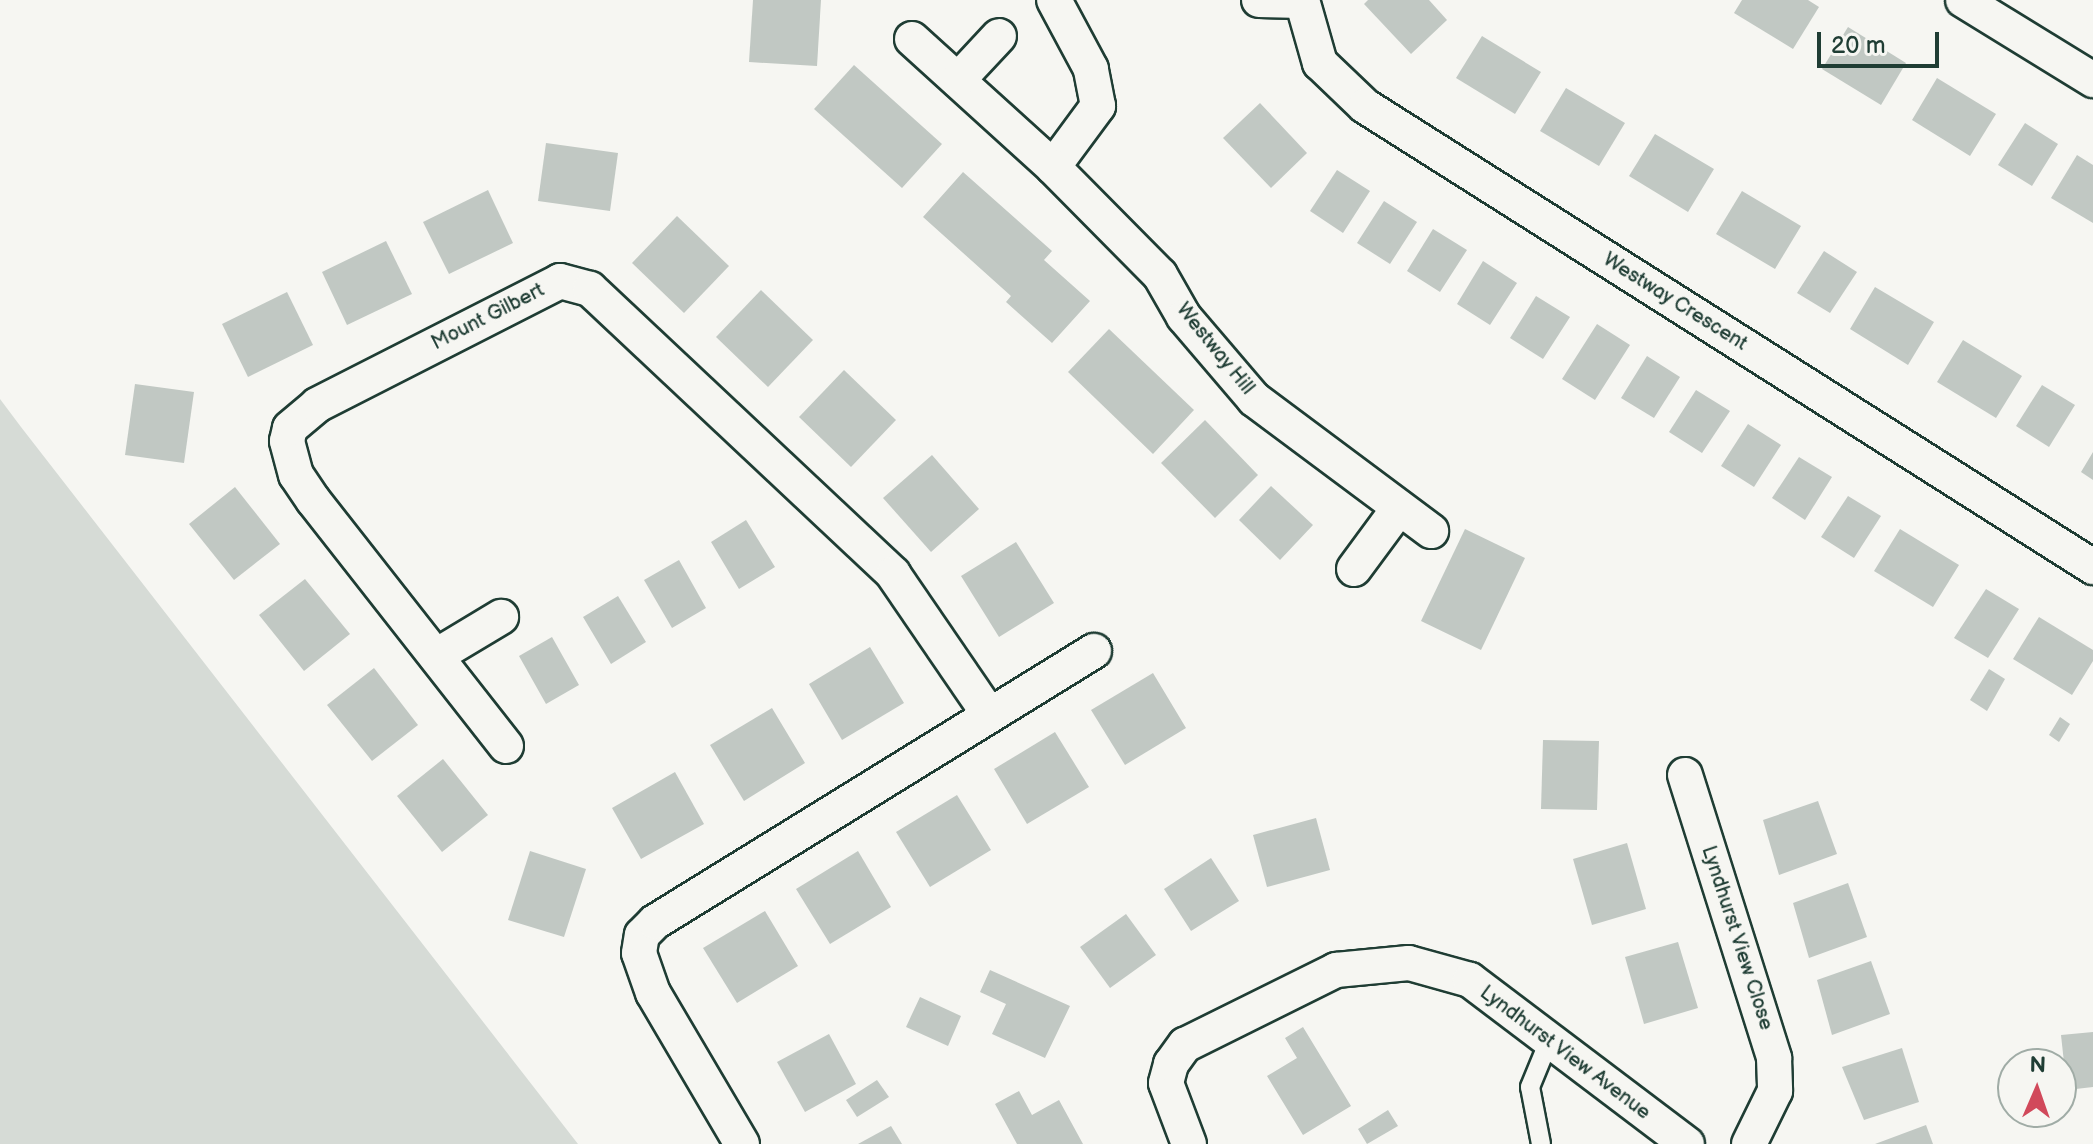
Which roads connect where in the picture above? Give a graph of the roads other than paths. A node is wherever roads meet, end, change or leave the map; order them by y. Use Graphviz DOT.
graph roads {
  1 [pos="1054,0"];
  2 [pos="1259,0"];
  3 [pos="1302,0"];
  4 [pos="1963,0"];
  5 [pos="999,36"];
  6 [pos="912,39"];
  7 [pos="958,80"];
  8 [pos="2093,80"];
  9 [pos="1053,167"];
  10 [pos="1399,508"];
  11 [pos="1431,531"];
  12 [pos="2093,567"];
  13 [pos="1354,569"];
  14 [pos="501,617"];
  15 [pos="1094,651"];
  16 [pos="436,656"];
  17 [pos="989,714"];
  18 [pos="506,746"];
  19 [pos="1685,775"];
  20 [pos="1549,1041"];
  21 [pos="742,1144"];
  22 [pos="1189,1144"];
  23 [pos="1541,1144"];
  24 [pos="1687,1144"];
  25 [pos="1749,1144"];
  1 -- 9 [label="street"];
  2 -- 3 [label="street"];
  3 -- 12 [label="street, Westway Crescent"];
  4 -- 8 [label="street"];
  5 -- 7 [label="street"];
  6 -- 7 [label="street, Westway Hill"];
  7 -- 9 [label="street, Westway Hill"];
  9 -- 10 [label="street, Westway Hill"];
  10 -- 11 [label="street, Westway Hill"];
  10 -- 13 [label="street"];
  14 -- 16 [label="street"];
  15 -- 17 [label="street"];
  16 -- 17 [label="street, Mount Gilbert"];
  16 -- 18 [label="street, Mount Gilbert"];
  17 -- 21 [label="street"];
  19 -- 25 [label="street, Lyndhurst View Close"];
  20 -- 22 [label="street, Lyndhurst View Avenue"];
  20 -- 23 [label="lane"];
  20 -- 24 [label="street, Lyndhurst View Avenue"];
}
